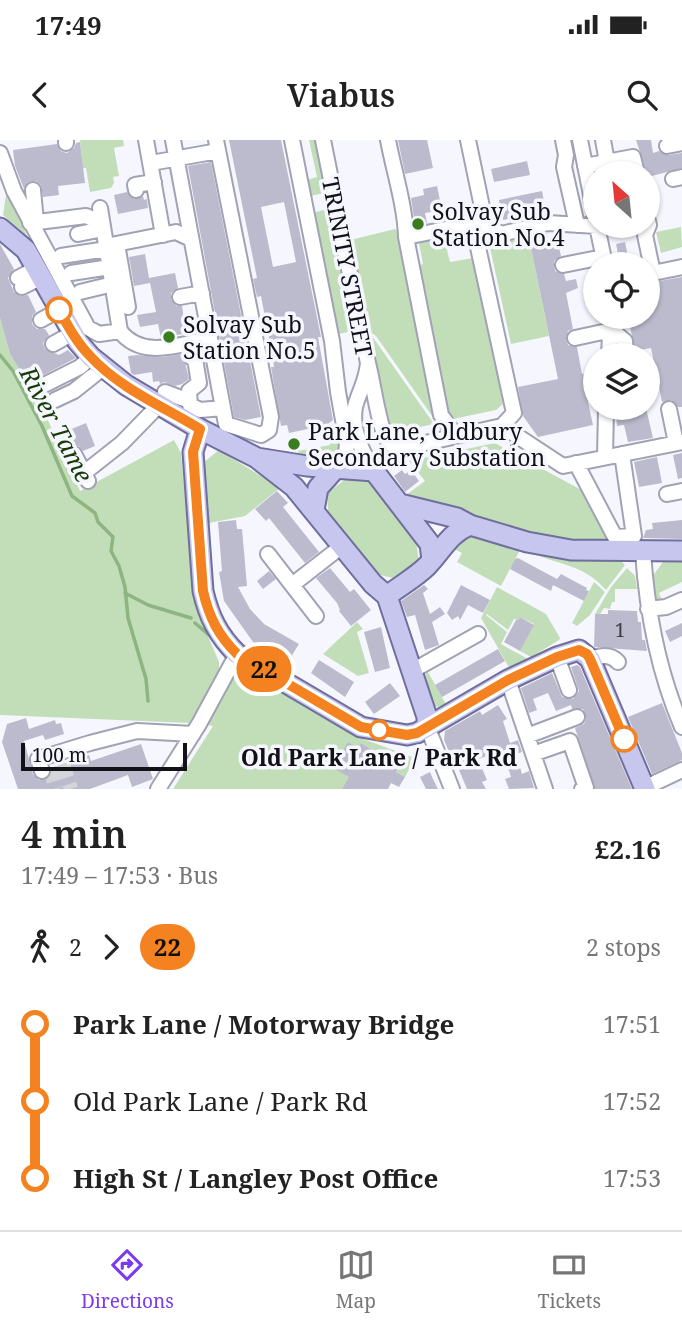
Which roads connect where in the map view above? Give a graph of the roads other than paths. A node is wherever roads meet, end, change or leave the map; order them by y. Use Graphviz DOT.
graph roads {
  1 [pos="146,140"];
  2 [pos="173,140"];
  3 [pos="292,140"];
  4 [pos="323,140"];
  5 [pos="388,140"];
  6 [pos="468,140"];
  7 [pos="562,140"];
  8 [pos="580,140"];
  9 [pos="603,140"];
  10 [pos="682,143"];
  11 [pos="217,145"];
  12 [pos="667,146"];
  13 [pos="6,157"];
  14 [pos="176,159"];
  15 [pos="584,161"];
  16 [pos="607,161"];
  17 [pos="612,161"];
  18 [pos="634,161"];
  19 [pos="150,163"];
  20 [pos="154,181"];
  21 [pos="33,190"];
  22 [pos="136,190"];
  23 [pos="100,208"];
  24 [pos="33,222"];
  25 [pos="577,225"];
  26 [pos="583,225"];
  27 [pos="103,226"];
  28 [pos="486,226"];
  29 [pos="0,228"];
  30 [pos="78,234"];
  31 [pos="163,235"];
  32 [pos="406,237"];
  33 [pos="191,239"];
  34 [pos="110,246"];
  35 [pos="61,256"];
  36 [pos="583,263"];
  37 [pos="563,265"];
  38 [pos="120,266"];
  39 [pos="682,267"];
  40 [pos="37,268"];
  41 [pos="660,272"];
  42 [pos="71,273"];
  43 [pos="18,278"];
  44 [pos="113,284"];
  45 [pos="80,292"];
  46 [pos="202,293"];
  47 [pos="180,297"];
  48 [pos="128,307"];
  49 [pos="59,310"];
  50 [pos="41,320"];
  51 [pos="597,329"];
  52 [pos="120,331"];
  53 [pos="73,333"];
  54 [pos="575,338"];
  55 [pos="210,339"];
  56 [pos="53,344"];
  57 [pos="192,358"];
  58 [pos="97,363"];
  59 [pos="368,363"];
  60 [pos="44,385"];
  61 [pos="162,398"];
  62 [pos="55,400"];
  63 [pos="189,401"];
  64 [pos="223,408"];
  65 [pos="669,409"];
  66 [pos="606,420"];
  67 [pos="502,426"];
  68 [pos="200,429"];
  69 [pos="456,436"];
  70 [pos="679,442"];
  71 [pos="74,454"];
  72 [pos="622,454"];
  73 [pos="605,457"];
  74 [pos="257,458"];
  75 [pos="576,463"];
  76 [pos="337,468"];
  77 [pos="374,471"];
  78 [pos="682,491"];
  79 [pos="667,494"];
  80 [pos="400,504"];
  81 [pos="314,510"];
  82 [pos="471,525"];
  83 [pos="342,546"];
  84 [pos="682,551"];
  85 [pos="643,552"];
  86 [pos="268,554"];
  87 [pos="432,559"];
  88 [pos="292,585"];
  89 [pos="387,596"];
  90 [pos="682,600"];
  91 [pos="648,609"];
  92 [pos="316,616"];
  93 [pos="455,628"];
  94 [pos="478,634"];
  95 [pos="463,642"];
  96 [pos="237,654"];
  97 [pos="557,657"];
  98 [pos="590,659"];
  99 [pos="618,662"];
  100 [pos="412,671"];
  101 [pos="508,680"];
  102 [pos="569,690"];
  103 [pos="577,717"];
  104 [pos="427,726"];
  105 [pos="682,727"];
  106 [pos="196,729"];
  107 [pos="527,736"];
  108 [pos="533,754"];
  109 [pos="53,762"];
  110 [pos="682,770"];
  111 [pos="644,788"];
  112 [pos="158,789"];
  113 [pos="452,789"];
  114 [pos="545,789"];
  115 [pos="585,789"];
  1 -- 19 [label="street"];
  2 -- 14 [label="street"];
  3 -- 76 [label="street, TRINITY STREET"];
  4 -- 59 [label="street, TRINITY STREET"];
  5 -- 32 [label="street"];
  6 -- 28 [label="street"];
  7 -- 25 [label="street"];
  8 -- 15 [label="street"];
  9 -- 16 [label="street"];
  10 -- 12 [label="street"];
  11 -- 14 [label="street"];
  11 -- 64 [label="street"];
  13 -- 24 [label="street"];
  14 -- 19 [label="street"];
  14 -- 33 [label="street"];
  17 -- 18 [label="street"];
  19 -- 20 [label="street"];
  20 -- 22 [label="street"];
  20 -- 31 [label="street"];
  21 -- 24 [label="street"];
  23 -- 27 [label="street"];
  24 -- 27 [label="street"];
  24 -- 52 [label="street"];
  25 -- 26 [label="street"];
  25 -- 28 [label="street"];
  27 -- 30 [label="street"];
  27 -- 34 [label="street"];
  28 -- 32 [label="street"];
  28 -- 67 [label="street"];
  29 -- 40 [label="main road"];
  31 -- 33 [label="street"];
  31 -- 34 [label="street"];
  32 -- 69 [label="street"];
  33 -- 46 [label="street"];
  34 -- 35 [label="street"];
  34 -- 38 [label="street"];
  36 -- 37 [label="street"];
  38 -- 42 [label="street"];
  38 -- 44 [label="street"];
  38 -- 48 [label="street"];
  39 -- 41 [label="street"];
  40 -- 43 [label="street"];
  40 -- 49 [label="main road"];
  44 -- 45 [label="street"];
  44 -- 52 [label="street"];
  46 -- 47 [label="street"];
  46 -- 55 [label="street"];
  49 -- 50 [label="street"];
  49 -- 53 [label="main road"];
  51 -- 54 [label="street"];
  52 -- 55 [label="street"];
  53 -- 56 [label="street"];
  53 -- 58 [label="main road"];
  55 -- 64 [label="street"];
  57 -- 63 [label="street"];
  58 -- 60 [label="street"];
  58 -- 61 [label="main road"];
  58 -- 62 [label="street"];
  59 -- 69 [label="street"];
  59 -- 77 [label="street, TRINITY STREET"];
  61 -- 63 [label="street"];
  61 -- 68 [label="main road"];
  61 -- 71 [label="street"];
  63 -- 64 [label="street"];
  65 -- 70 [label="street"];
  66 -- 73 [label="street"];
  67 -- 69 [label="street"];
  67 -- 75 [label="street"];
  68 -- 74 [label="main road"];
  68 -- 96 [label="main road"];
  70 -- 72 [label="street"];
  72 -- 73 [label="street"];
  72 -- 75 [label="street"];
  73 -- 75 [label="street"];
  74 -- 76 [label="main road"];
  74 -- 81 [label="main road"];
  76 -- 77 [label="main road"];
  76 -- 81 [label="main road, TRINITY STREET"];
  77 -- 80 [label="main road, TRINITY STREET"];
  78 -- 79 [label="street"];
  80 -- 82 [label="main road"];
  80 -- 87 [label="main road, TRINITY STREET"];
  81 -- 83 [label="main road"];
  82 -- 85 [label="main road"];
  82 -- 87 [label="main road"];
  83 -- 88 [label="street"];
  83 -- 89 [label="main road"];
  84 -- 85 [label="main road"];
  85 -- 91 [label="street"];
  86 -- 88 [label="street"];
  87 -- 89 [label="main road"];
  88 -- 92 [label="street"];
  89 -- 100 [label="main road"];
  90 -- 91 [label="street"];
  91 -- 105 [label="street"];
  93 -- 95 [label="street"];
  94 -- 95 [label="street"];
  95 -- 100 [label="street"];
  96 -- 104 [label="main road"];
  96 -- 106 [label="street"];
  97 -- 98 [label="main road"];
  97 -- 101 [label="main road"];
  97 -- 102 [label="street"];
  98 -- 99 [label="street"];
  98 -- 111 [label="main road"];
  100 -- 104 [label="main road"];
  101 -- 104 [label="main road"];
  101 -- 107 [label="street"];
  103 -- 107 [label="street"];
  104 -- 113 [label="street"];
  106 -- 109 [label="street"];
  106 -- 112 [label="street"];
  107 -- 108 [label="street"];
  108 -- 114 [label="street"];
  108 -- 115 [label="street"];
  110 -- 111 [label="street"];
}
